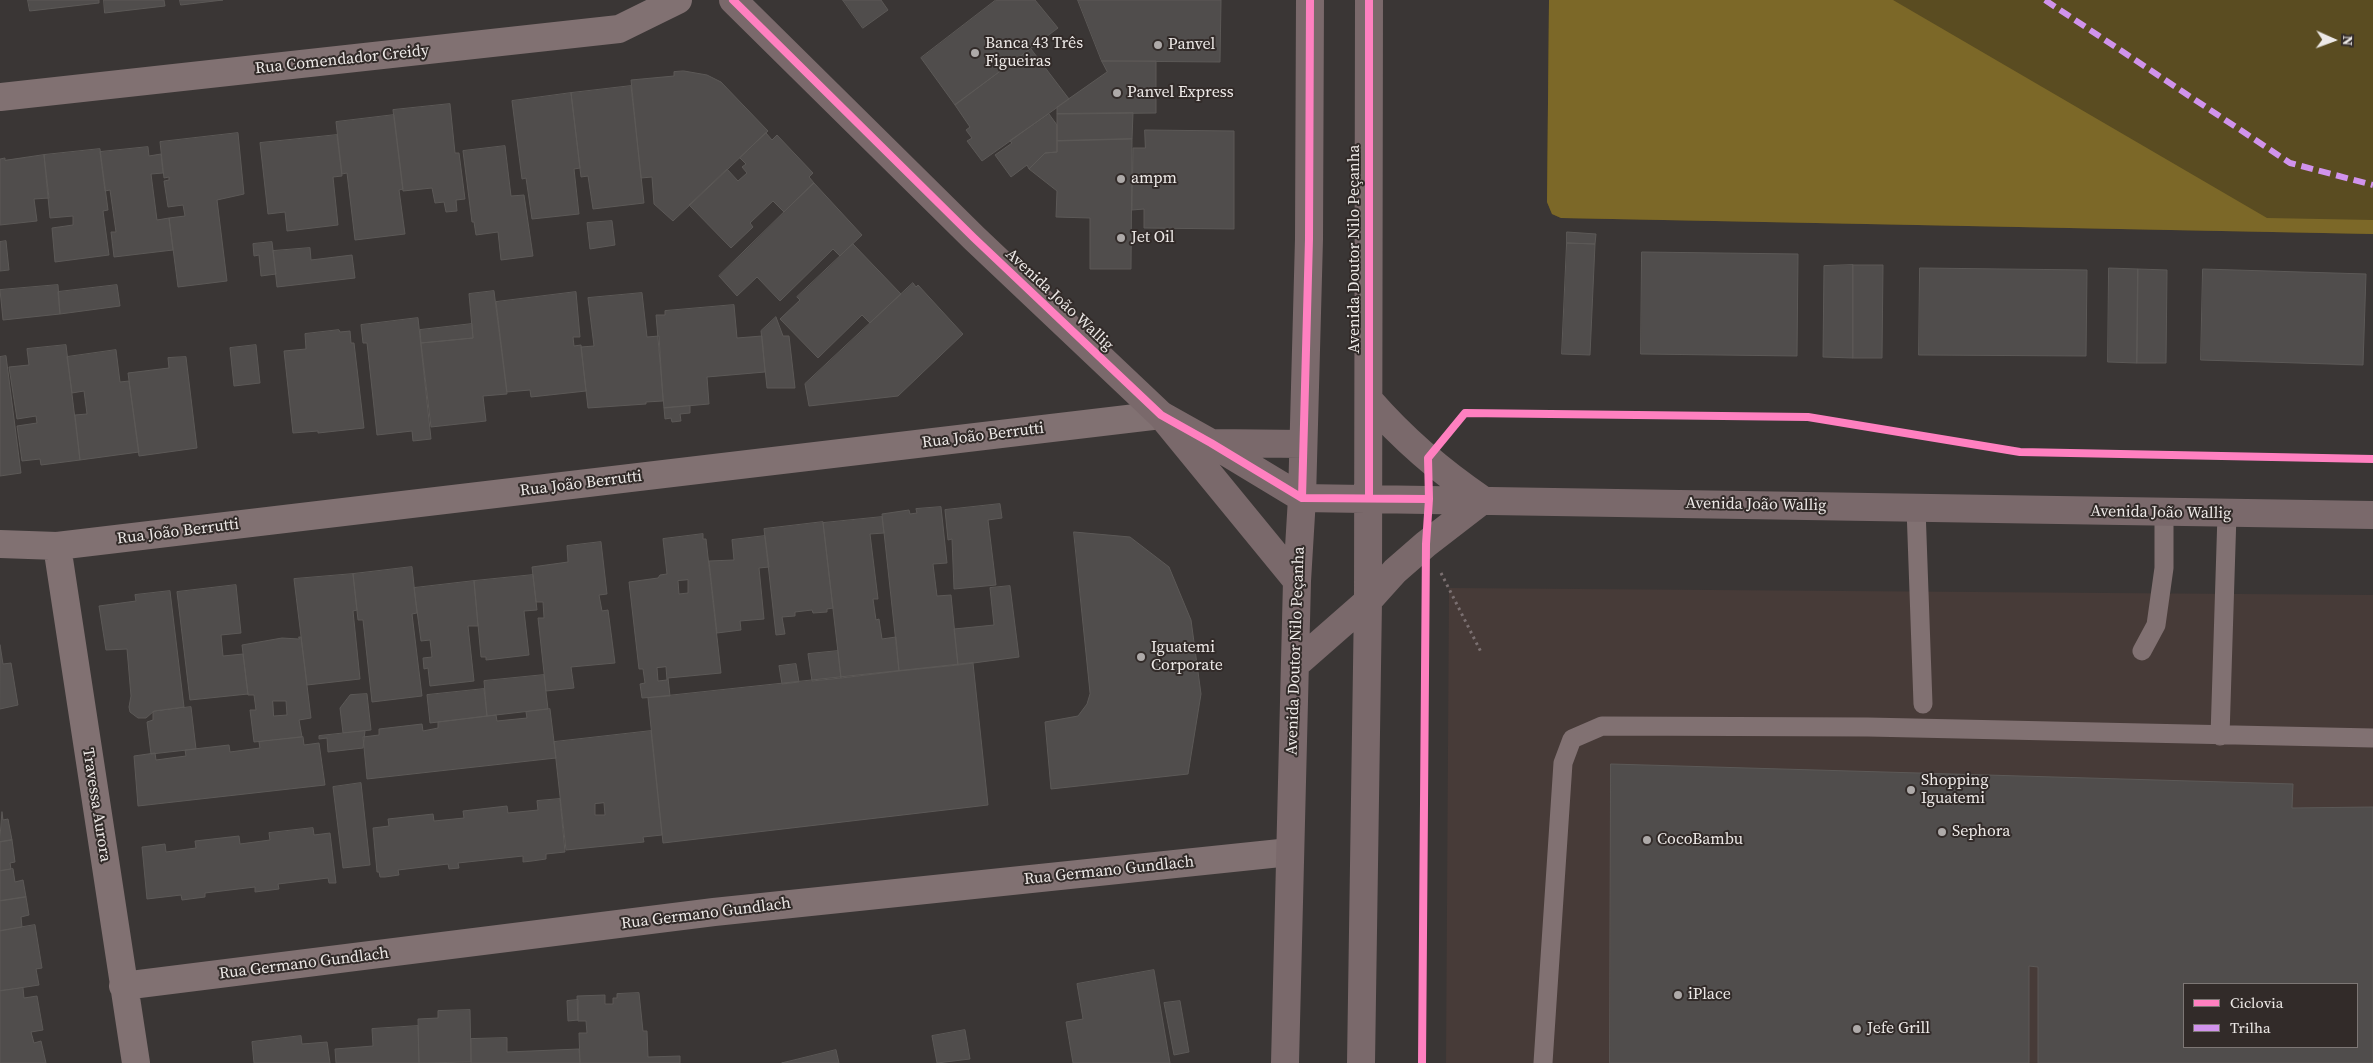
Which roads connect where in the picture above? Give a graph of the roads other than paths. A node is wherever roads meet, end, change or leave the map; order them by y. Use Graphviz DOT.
graph roads {
  1 [pos="678,0"];
  2 [pos="733,0"];
  3 [pos="1310,0"];
  4 [pos="1369,0"];
  5 [pos="0,97"];
  6 [pos="1369,400"];
  7 [pos="1161,416"];
  8 [pos="1211,443"];
  9 [pos="1303,444"];
  10 [pos="1302,498"];
  11 [pos="1369,498"];
  12 [pos="1483,500"];
  13 [pos="1916,508"];
  14 [pos="2164,513"];
  15 [pos="2227,514"];
  16 [pos="2373,515"];
  17 [pos="0,544"];
  18 [pos="57,546"];
  19 [pos="1297,581"];
  20 [pos="1368,601"];
  21 [pos="2142,651"];
  22 [pos="1295,665"];
  23 [pos="1923,704"];
  24 [pos="2220,736"];
  25 [pos="2373,738"];
  26 [pos="1290,852"];
  27 [pos="123,986"];
  28 [pos="136,1063"];
  29 [pos="1285,1063"];
  30 [pos="1361,1063"];
  31 [pos="1543,1063"];
  1 -- 5 [label="street, Rua Comendador Creidy"];
  2 -- 7 [label="main road, Avenida João Wallig"];
  3 -- 9 [label="main road, Avenida Doutor Nilo Peçanha"];
  4 -- 6 [label="main road, Avenida Doutor Nilo Peçanha"];
  6 -- 11 [label="main road, Avenida Doutor Nilo Peçanha"];
  6 -- 12 [label="main road"];
  7 -- 8 [label="main road, Avenida João Wallig"];
  7 -- 18 [label="street, Rua João Berrutti"];
  7 -- 19 [label="main road, Avenida João Wallig"];
  8 -- 9 [label="main road"];
  8 -- 10 [label="main road, Avenida João Wallig"];
  9 -- 10 [label="main road, Avenida Doutor Nilo Peçanha"];
  10 -- 11 [label="main road, Avenida João Wallig"];
  10 -- 19 [label="main road, Avenida Doutor Nilo Peçanha"];
  11 -- 12 [label="main road, Avenida João Wallig"];
  11 -- 20 [label="main road, Avenida Doutor Nilo Peçanha"];
  12 -- 13 [label="main road, Avenida João Wallig"];
  12 -- 20 [label="main road"];
  13 -- 14 [label="main road, Avenida João Wallig"];
  13 -- 23 [label="lane"];
  14 -- 15 [label="main road, Avenida João Wallig"];
  14 -- 21 [label="lane"];
  15 -- 16 [label="main road, Avenida João Wallig"];
  15 -- 24 [label="lane"];
  17 -- 18 [label="street, Rua João Berrutti"];
  18 -- 27 [label="street, Travessa Aurora"];
  19 -- 22 [label="main road, Avenida Doutor Nilo Peçanha"];
  20 -- 22 [label="main road"];
  20 -- 30 [label="main road, Avenida Doutor Nilo Peçanha"];
  22 -- 26 [label="main road, Avenida Doutor Nilo Peçanha"];
  24 -- 25 [label="lane"];
  24 -- 31 [label="lane"];
  26 -- 27 [label="street, Rua Germano Gundlach"];
  26 -- 29 [label="main road, Avenida Doutor Nilo Peçanha"];
  27 -- 28 [label="street, Travessa Aurora"];
}
